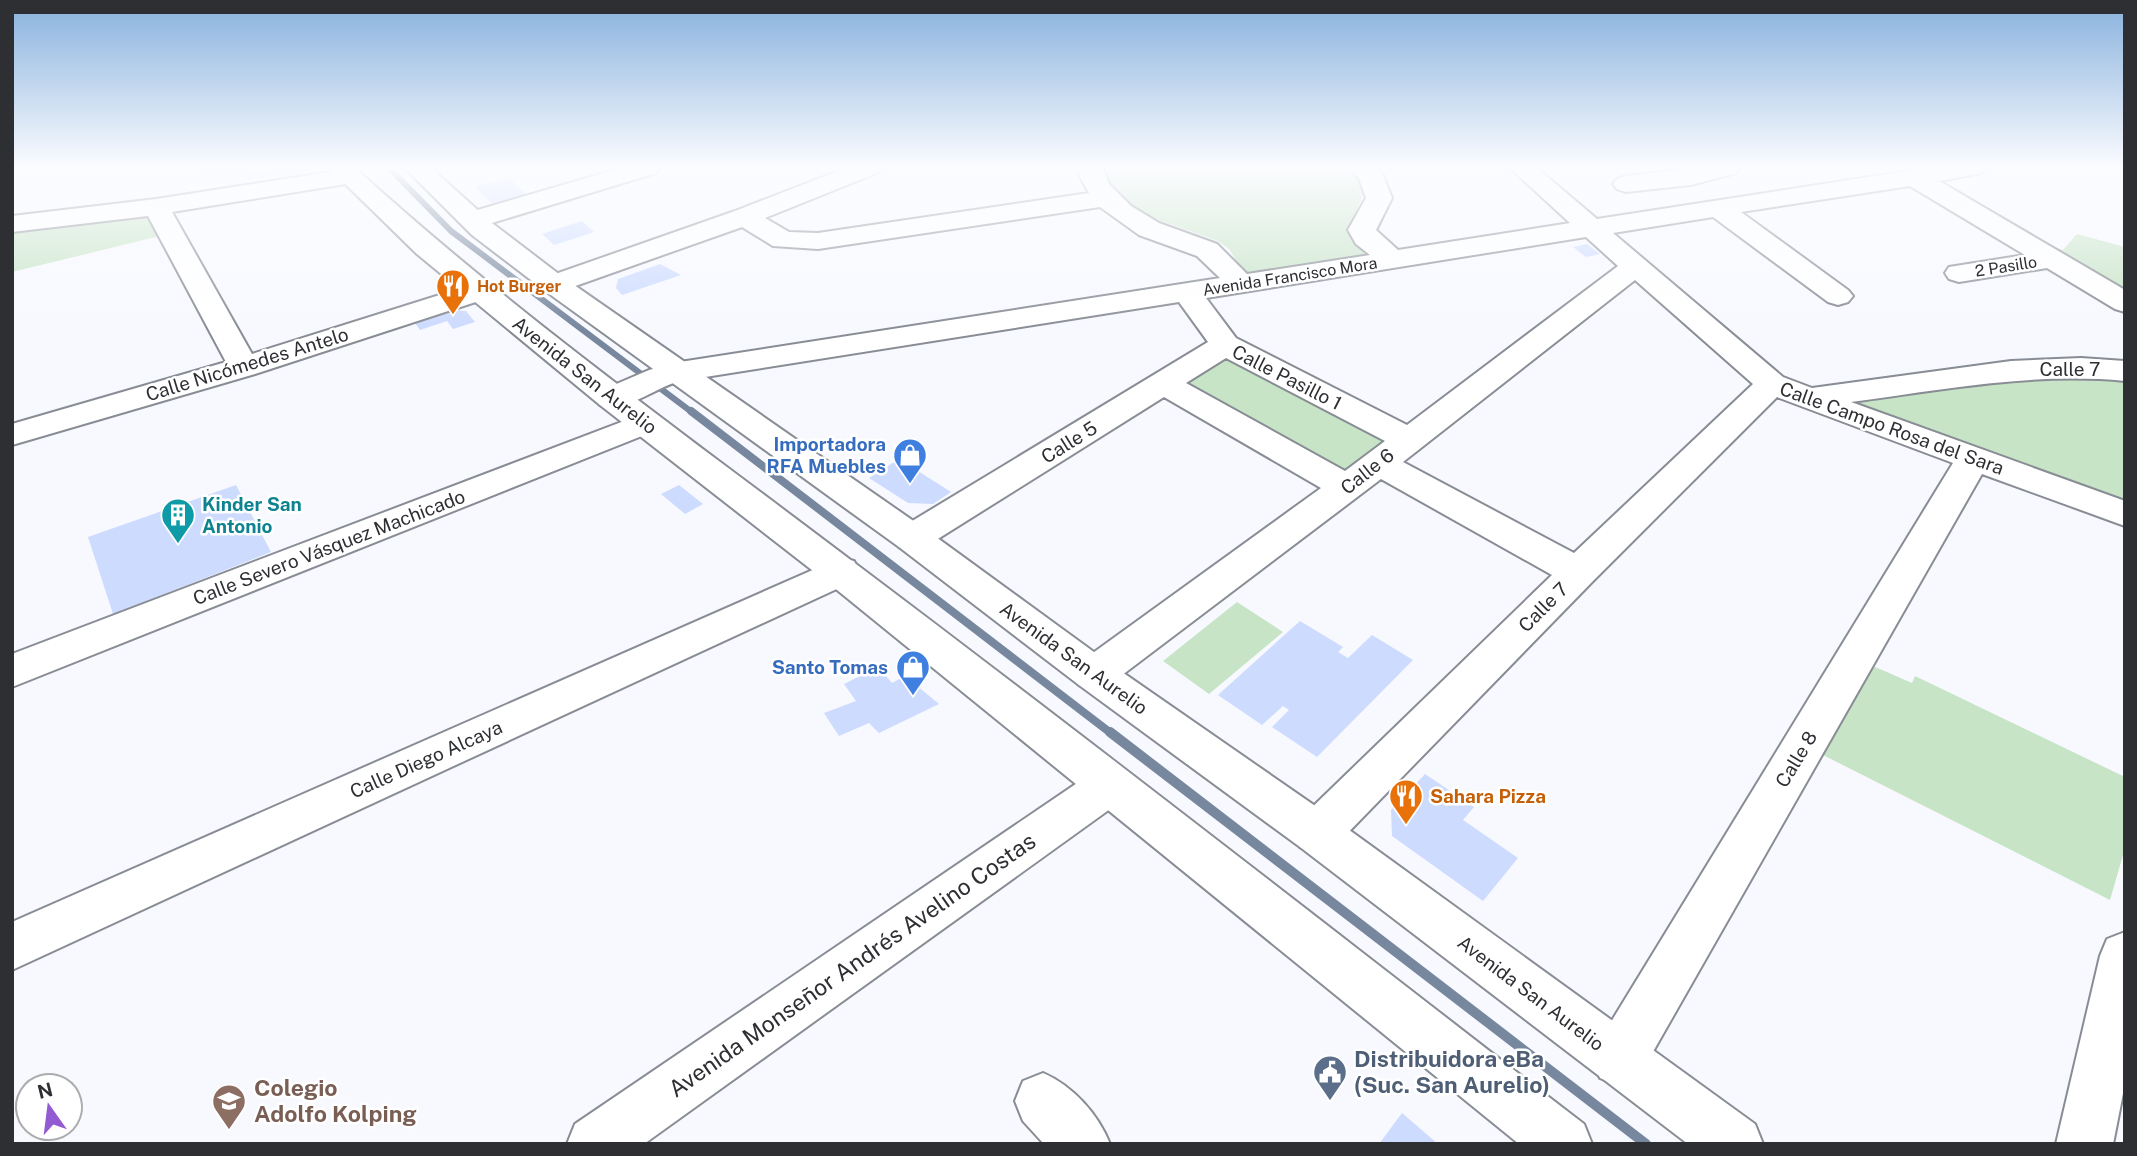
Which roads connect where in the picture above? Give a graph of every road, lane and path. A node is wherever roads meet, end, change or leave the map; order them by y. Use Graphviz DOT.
graph roads {
  1 [pos="29,222"];
  2 [pos="164,222"];
  3 [pos="399,222"];
  4 [pos="475,222"];
  5 [pos="730,222"];
  6 [pos="752,222"];
  7 [pos="945,222"];
  8 [pos="1139,222"];
  9 [pos="1366,222"];
  10 [pos="1587,222"];
  11 [pos="1632,222"];
  12 [pos="1737,222"];
  13 [pos="1990,222"];
  14 [pos="12,224"];
  15 [pos="1594,228"];
  16 [pos="1392,259"];
  17 [pos="2053,259"];
  18 [pos="1637,265"];
  19 [pos="1959,273"];
  20 [pos="554,284"];
  21 [pos="1240,284"];
  22 [pos="481,291"];
  23 [pos="1186,292"];
  24 [pos="1838,296"];
  25 [pos="2125,303"];
  26 [pos="1225,345"];
  27 [pos="244,367"];
  28 [pos="2125,370"];
  29 [pos="670,375"];
  30 [pos="1163,383"];
  31 [pos="1790,391"];
  32 [pos="628,404"];
  33 [pos="12,435"];
  34 [pos="1408,439"];
  35 [pos="1973,459"];
  36 [pos="1379,463"];
  37 [pos="1346,487"];
  38 [pos="2125,514"];
  39 [pos="912,538"];
  40 [pos="840,571"];
  41 [pos="1578,572"];
  42 [pos="12,671"];
  43 [pos="1094,674"];
  44 [pos="1108,786"];
  45 [pos="1317,833"];
  46 [pos="12,947"];
  47 [pos="2125,956"];
  48 [pos="1619,1059"];
  49 [pos="1043,1101"];
  50 [pos="595,1144"];
  51 [pos="1082,1144"];
  52 [pos="1564,1144"];
  53 [pos="1735,1144"];
  54 [pos="2084,1144"];
  1 -- 14 [label="street"];
  2 -- 27 [label="street"];
  3 -- 22 [label="street, Avenida San Aurelio"];
  4 -- 20 [label="street, Avenida San Aurelio"];
  5 -- 20 [label="street"];
  6 -- 7 [label="street"];
  8 -- 21 [label="street"];
  9 -- 16 [label="street"];
  10 -- 15 [label="street, Calle Campo Rosa del Sara"];
  11 -- 15 [label="street, Avenida Francisco Mora"];
  12 -- 24 [label="street"];
  13 -- 17 [label="street"];
  15 -- 16 [label="street, Avenida Francisco Mora"];
  15 -- 18 [label="street, Calle Campo Rosa del Sara"];
  16 -- 21 [label="street, Avenida Francisco Mora"];
  17 -- 19 [label="street, 2 Pasillo"];
  17 -- 25 [label="street"];
  18 -- 31 [label="street, Calle Campo Rosa del Sara"];
  18 -- 34 [label="street, Calle 6"];
  20 -- 29 [label="street, Avenida San Aurelio"];
  21 -- 23 [label="street, Avenida Francisco Mora"];
  22 -- 27 [label="street, Calle Nicómedes Antelo"];
  22 -- 32 [label="street, Avenida San Aurelio"];
  23 -- 26 [label="street, Calle Pasillo 1"];
  23 -- 29 [label="street, Avenida Francisco Mora"];
  26 -- 30 [label="street, Calle 5"];
  26 -- 34 [label="street, Calle Pasillo 1"];
  27 -- 33 [label="street, Calle Nicómedes Antelo"];
  28 -- 31 [label="street, Calle 7"];
  29 -- 32 [label="street, Avenida Francisco Mora"];
  29 -- 39 [label="street, Avenida San Aurelio"];
  30 -- 37 [label="street"];
  30 -- 39 [label="street, Calle 5"];
  31 -- 35 [label="street, Calle Campo Rosa del Sara"];
  31 -- 41 [label="street, Calle 7"];
  32 -- 40 [label="street, Avenida San Aurelio"];
  32 -- 42 [label="street, Calle Severo Vásquez Machicado"];
  34 -- 36 [label="street, Calle 6"];
  35 -- 38 [label="street, Calle Campo Rosa del Sara"];
  35 -- 48 [label="street, Calle 8"];
  36 -- 37 [label="street, Calle 6"];
  36 -- 41 [label="street"];
  37 -- 43 [label="street, Calle 6"];
  39 -- 43 [label="street, Avenida San Aurelio"];
  40 -- 44 [label="street, Avenida San Aurelio"];
  40 -- 46 [label="street, Calle Diego Alcaya"];
  41 -- 45 [label="street, Calle 7"];
  43 -- 45 [label="street, Avenida San Aurelio"];
  44 -- 50 [label="street, Avenida Monseñor Andrés Avelino Costas"];
  44 -- 52 [label="street, Avenida San Aurelio"];
  45 -- 48 [label="street, Avenida San Aurelio"];
  47 -- 54 [label="street"];
  48 -- 53 [label="street, Avenida San Aurelio"];
  49 -- 51 [label="street"];
}
